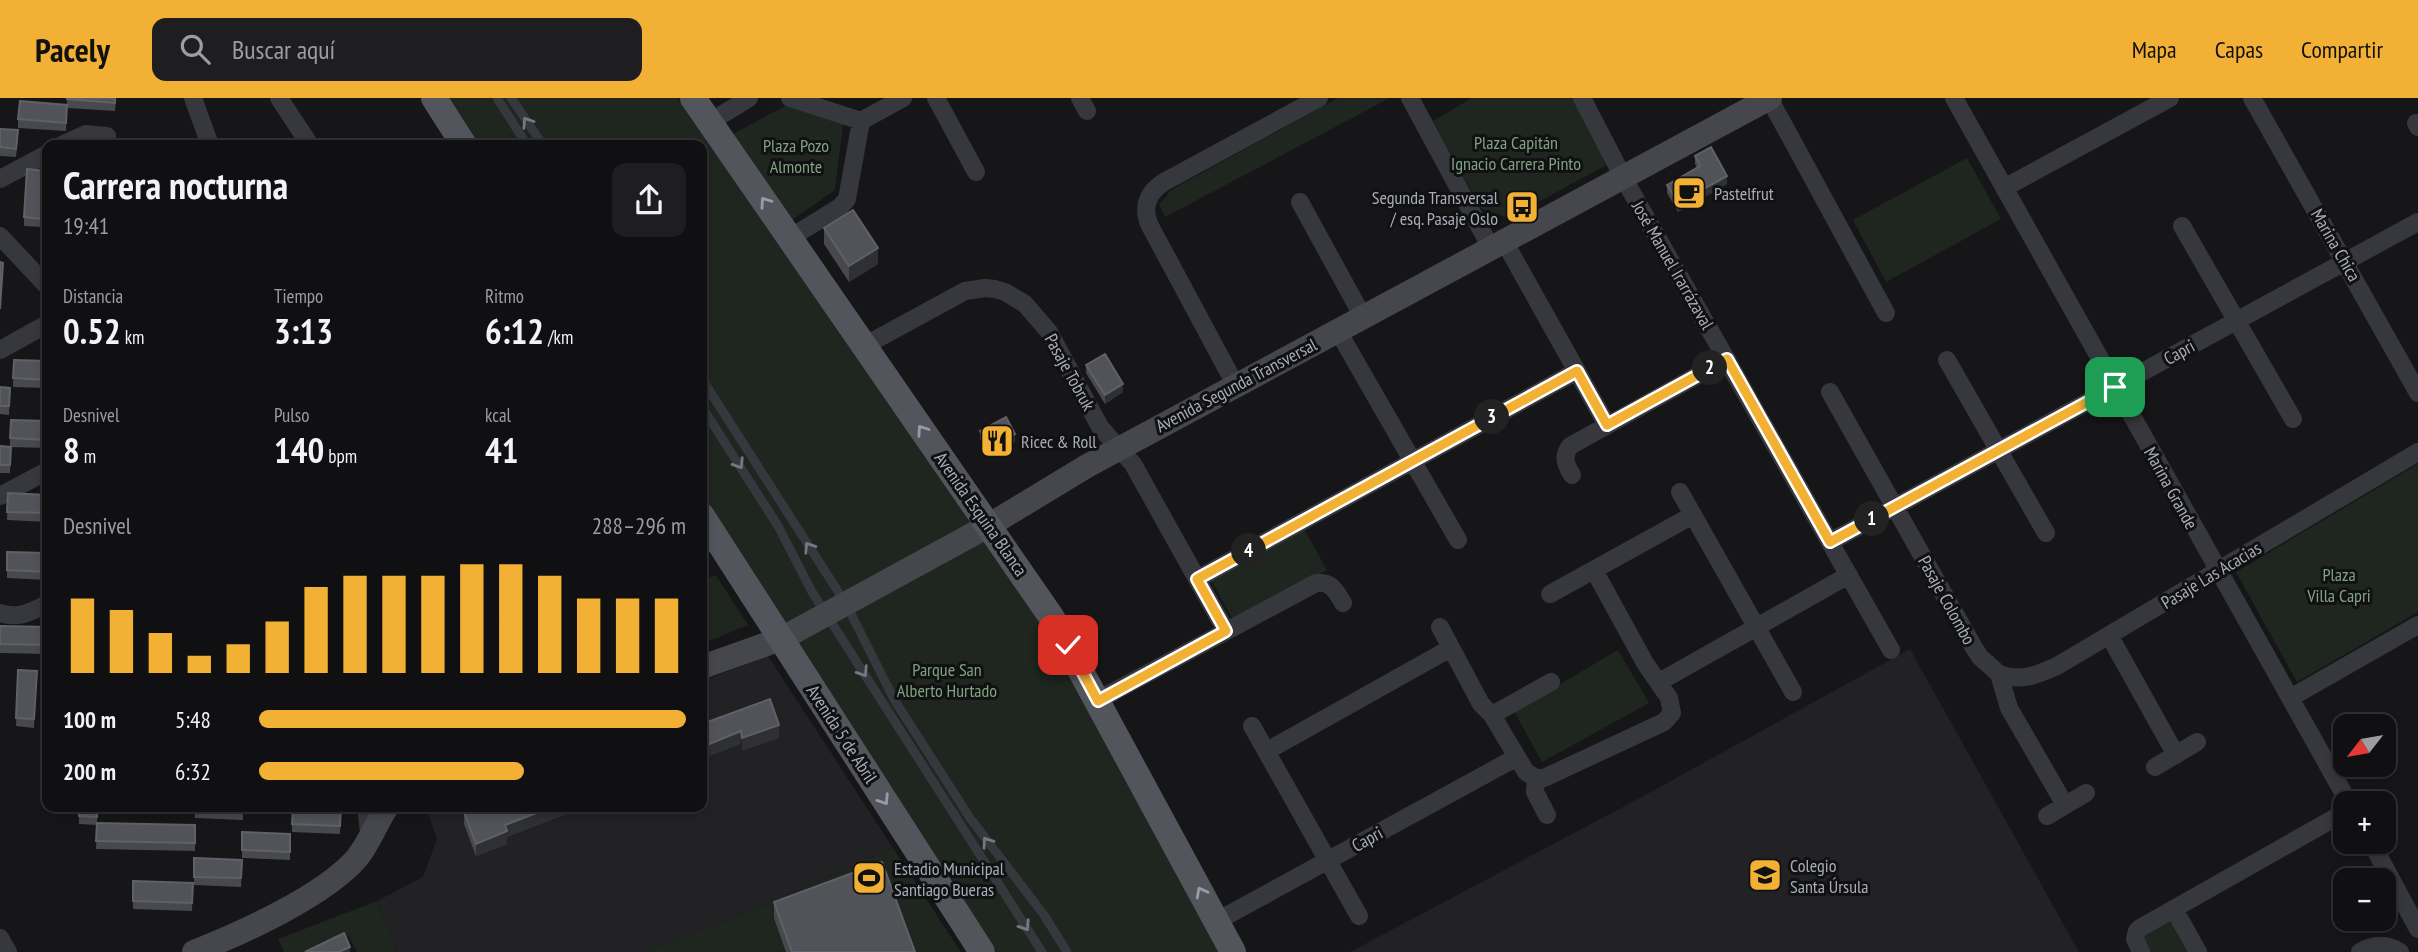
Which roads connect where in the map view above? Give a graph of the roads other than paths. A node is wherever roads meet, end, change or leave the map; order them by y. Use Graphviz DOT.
graph roads {
  1 [pos="193,98"];
  2 [pos="279,98"];
  3 [pos="434,98"];
  4 [pos="497,98"];
  5 [pos="512,98"];
  6 [pos="693,98"];
  7 [pos="749,98"];
  8 [pos="790,98"];
  9 [pos="903,98"];
  10 [pos="936,98"];
  11 [pos="1319,98"];
  12 [pos="1410,98"];
  13 [pos="1582,98"];
  14 [pos="1769,98"];
  15 [pos="1954,98"];
  16 [pos="2170,98"];
  17 [pos="2252,98"];
  18 [pos="815,102"];
  19 [pos="861,121"];
  20 [pos="710,122"];
  21 [pos="107,135"];
  22 [pos="73,140"];
  23 [pos="208,140"];
  24 [pos="307,140"];
  25 [pos="461,140"];
  26 [pos="524,140"];
  27 [pos="540,140"];
  28 [pos="42,156"];
  29 [pos="976,173"];
  30 [pos="1623,177"];
  31 [pos="0,179"];
  32 [pos="2004,188"];
  33 [pos="1300,202"];
  34 [pos="2418,222"];
  35 [pos="2182,226"];
  36 [pos="0,236"];
  37 [pos="790,238"];
  38 [pos="1498,244"];
  39 [pos="2346,262"];
  40 [pos="42,281"];
  41 [pos="1886,313"];
  42 [pos="1363,317"];
  43 [pos="2237,321"];
  44 [pos="42,327"];
  45 [pos="1338,331"];
  46 [pos="864,345"];
  47 [pos="0,350"];
  48 [pos="1727,359"];
  49 [pos="1947,360"];
  50 [pos="1577,371"];
  51 [pos="1236,386"];
  52 [pos="2115,387"];
  53 [pos="707,388"];
  54 [pos="1830,392"];
  55 [pos="2418,393"];
  56 [pos="707,415"];
  57 [pos="2293,419"];
  58 [pos="1607,425"];
  59 [pos="1118,449"];
  60 [pos="1999,450"];
  61 [pos="2418,453"];
  62 [pos="1412,461"];
  63 [pos="42,474"];
  64 [pos="1572,475"];
  65 [pos="1680,492"];
  66 [pos="0,496"];
  67 [pos="1895,507"];
  68 [pos="1693,515"];
  69 [pos="707,524"];
  70 [pos="988,526"];
  71 [pos="2046,533"];
  72 [pos="1458,540"];
  73 [pos="1830,542"];
  74 [pos="1594,570"];
  75 [pos="2217,571"];
  76 [pos="1849,575"];
  77 [pos="1197,579"];
  78 [pos="1550,594"];
  79 [pos="1343,603"];
  80 [pos="42,606"];
  81 [pos="836,610"];
  82 [pos="0,613"];
  83 [pos="2418,625"];
  84 [pos="1440,627"];
  85 [pos="1756,627"];
  86 [pos="1226,631"];
  87 [pos="2109,635"];
  88 [pos="782,639"];
  89 [pos="1451,648"];
  90 [pos="1891,650"];
  91 [pos="707,665"];
  92 [pos="1998,674"];
  93 [pos="1551,682"];
  94 [pos="1659,682"];
  95 [pos="1793,692"];
  96 [pos="2290,698"];
  97 [pos="1098,701"];
  98 [pos="1492,715"];
  99 [pos="1252,726"];
  100 [pos="2197,742"];
  101 [pos="1267,751"];
  102 [pos="2176,755"];
  103 [pos="1517,757"];
  104 [pos="2155,767"];
  105 [pos="1536,778"];
  106 [pos="2342,791"];
  107 [pos="2086,793"];
  108 [pos="2065,805"];
  109 [pos="367,812"];
  110 [pos="384,812"];
  111 [pos="1547,815"];
  112 [pos="2047,816"];
  113 [pos="2333,819"];
  114 [pos="370,839"];
  115 [pos="2377,854"];
  116 [pos="1328,860"];
  117 [pos="2174,909"];
  118 [pos="1359,916"];
  119 [pos="1217,921"];
  120 [pos="2418,929"];
  121 [pos="0,938"];
  122 [pos="8,952"];
  123 [pos="194,952"];
  124 [pos="982,952"];
  125 [pos="1042,952"];
  126 [pos="1067,952"];
  127 [pos="1233,952"];
  128 [pos="2141,952"];
  129 [pos="2198,952"];
  130 [pos="2360,952"];
  131 [pos="2400,952"];
  1 -- 23 [label="street"];
  2 -- 24 [label="street"];
  3 -- 25 [label="main road"];
  4 -- 26 [label="lane"];
  27 -- 5 [label="lane, one-way"];
  6 -- 20 [label="main road, Avenida Esquina Blanca"];
  7 -- 20 [label="street"];
  8 -- 18 [label="street"];
  9 -- 19 [label="street"];
  10 -- 29 [label="street"];
  11 -- 51 [label="street"];
  12 -- 38 [label="street"];
  13 -- 30 [label="street, José Manuel Irarrázaval"];
  14 -- 30 [label="main road, Avenida Segunda Transversal"];
  14 -- 41 [label="street"];
  15 -- 32 [label="street, Marina Grande"];
  16 -- 32 [label="street"];
  17 -- 39 [label="street, Marina Chica"];
  18 -- 19 [label="street"];
  19 -- 37 [label="street"];
  37 -- 20 [label="main road, Avenida Esquina Blanca, one-way"];
  21 -- 22 [label="street"];
  28 -- 31 [label="street"];
  30 -- 38 [label="main road, Avenida Segunda Transversal"];
  30 -- 48 [label="street, José Manuel Irarrázaval"];
  32 -- 52 [label="street, Marina Grande"];
  33 -- 42 [label="street"];
  34 -- 39 [label="street, Capri"];
  35 -- 43 [label="street"];
  36 -- 40 [label="street"];
  37 -- 46 [label="main road, Avenida Esquina Blanca"];
  38 -- 42 [label="main road, Avenida Segunda Transversal"];
  38 -- 50 [label="street"];
  39 -- 43 [label="street, Capri"];
  39 -- 55 [label="street, Marina Chica"];
  42 -- 45 [label="main road, Avenida Segunda Transversal"];
  43 -- 52 [label="street, Capri"];
  43 -- 57 [label="street"];
  44 -- 47 [label="street"];
  45 -- 51 [label="main road, Avenida Segunda Transversal"];
  45 -- 62 [label="street"];
  46 -- 59 [label="street, Pasaje Tobruk"];
  70 -- 46 [label="main road, Avenida Esquina Blanca, one-way"];
  48 -- 58 [label="street"];
  48 -- 73 [label="street, José Manuel Irarrázaval"];
  49 -- 60 [label="street"];
  50 -- 58 [label="street"];
  50 -- 62 [label="street"];
  51 -- 59 [label="main road, Avenida Segunda Transversal"];
  52 -- 60 [label="street, Capri"];
  52 -- 75 [label="street, Marina Grande"];
  81 -- 53 [label="lane, one-way"];
  54 -- 67 [label="street, Pasaje Colombo"];
  56 -- 81 [label="lane, one-way"];
  58 -- 64 [label="street"];
  59 -- 70 [label="main road, Avenida Segunda Transversal"];
  59 -- 77 [label="street, Pasaje Tobruk"];
  60 -- 67 [label="street, Capri"];
  60 -- 71 [label="street"];
  61 -- 75 [label="street, Pasaje Las Acacias"];
  62 -- 72 [label="street"];
  62 -- 77 [label="street"];
  63 -- 66 [label="street"];
  65 -- 68 [label="street"];
  67 -- 73 [label="street, Capri"];
  67 -- 92 [label="street, Pasaje Colombo"];
  68 -- 74 [label="street"];
  68 -- 85 [label="street"];
  69 -- 88 [label="main road, Avenida 5 de Abril"];
  70 -- 81 [label="main road, Avenida Segunda Transversal"];
  70 -- 97 [label="main road, Avenida Esquina Blanca"];
  73 -- 76 [label="street, José Manuel Irarrázaval"];
  74 -- 78 [label="street"];
  74 -- 94 [label="street"];
  75 -- 87 [label="street, Pasaje Las Acacias"];
  75 -- 96 [label="street, Marina Grande"];
  76 -- 85 [label="street"];
  76 -- 90 [label="street, José Manuel Irarrázaval"];
  77 -- 86 [label="street, Pasaje Tobruk"];
  79 -- 86 [label="street"];
  80 -- 82 [label="street"];
  81 -- 88 [label="main road, Avenida Segunda Transversal"];
  81 -- 125 [label="lane, one-way"];
  126 -- 81 [label="lane, one-way"];
  83 -- 96 [label="street"];
  84 -- 89 [label="street"];
  85 -- 94 [label="street"];
  85 -- 95 [label="street"];
  86 -- 97 [label="street"];
  87 -- 92 [label="street, Pasaje Las Acacias"];
  87 -- 102 [label="street"];
  88 -- 91 [label="main road, Avenida Segunda Transversal"];
  88 -- 124 [label="main road, Avenida 5 de Abril, one-way"];
  89 -- 98 [label="street"];
  89 -- 101 [label="street"];
  92 -- 108 [label="street, Pasaje Colombo"];
  93 -- 98 [label="street"];
  94 -- 105 [label="street"];
  96 -- 106 [label="street, Marina Grande"];
  119 -- 97 [label="main road, Avenida Esquina Blanca, one-way"];
  98 -- 103 [label="street"];
  99 -- 101 [label="street"];
  100 -- 102 [label="street"];
  101 -- 116 [label="street"];
  102 -- 104 [label="street"];
  103 -- 105 [label="street"];
  103 -- 116 [label="street, Capri"];
  105 -- 111 [label="street"];
  107 -- 108 [label="street"];
  108 -- 112 [label="street"];
  109 -- 114 [label="street"];
  110 -- 114 [label="main road"];
  113 -- 117 [label="street"];
  114 -- 123 [label="main road"];
  115 -- 120 [label="street"];
  116 -- 118 [label="street"];
  116 -- 119 [label="street, Capri"];
  117 -- 128 [label="street"];
  117 -- 129 [label="street"];
  119 -- 127 [label="main road, Avenida Esquina Blanca"];
  121 -- 122 [label="street"];
  130 -- 131 [label="street"];
}
